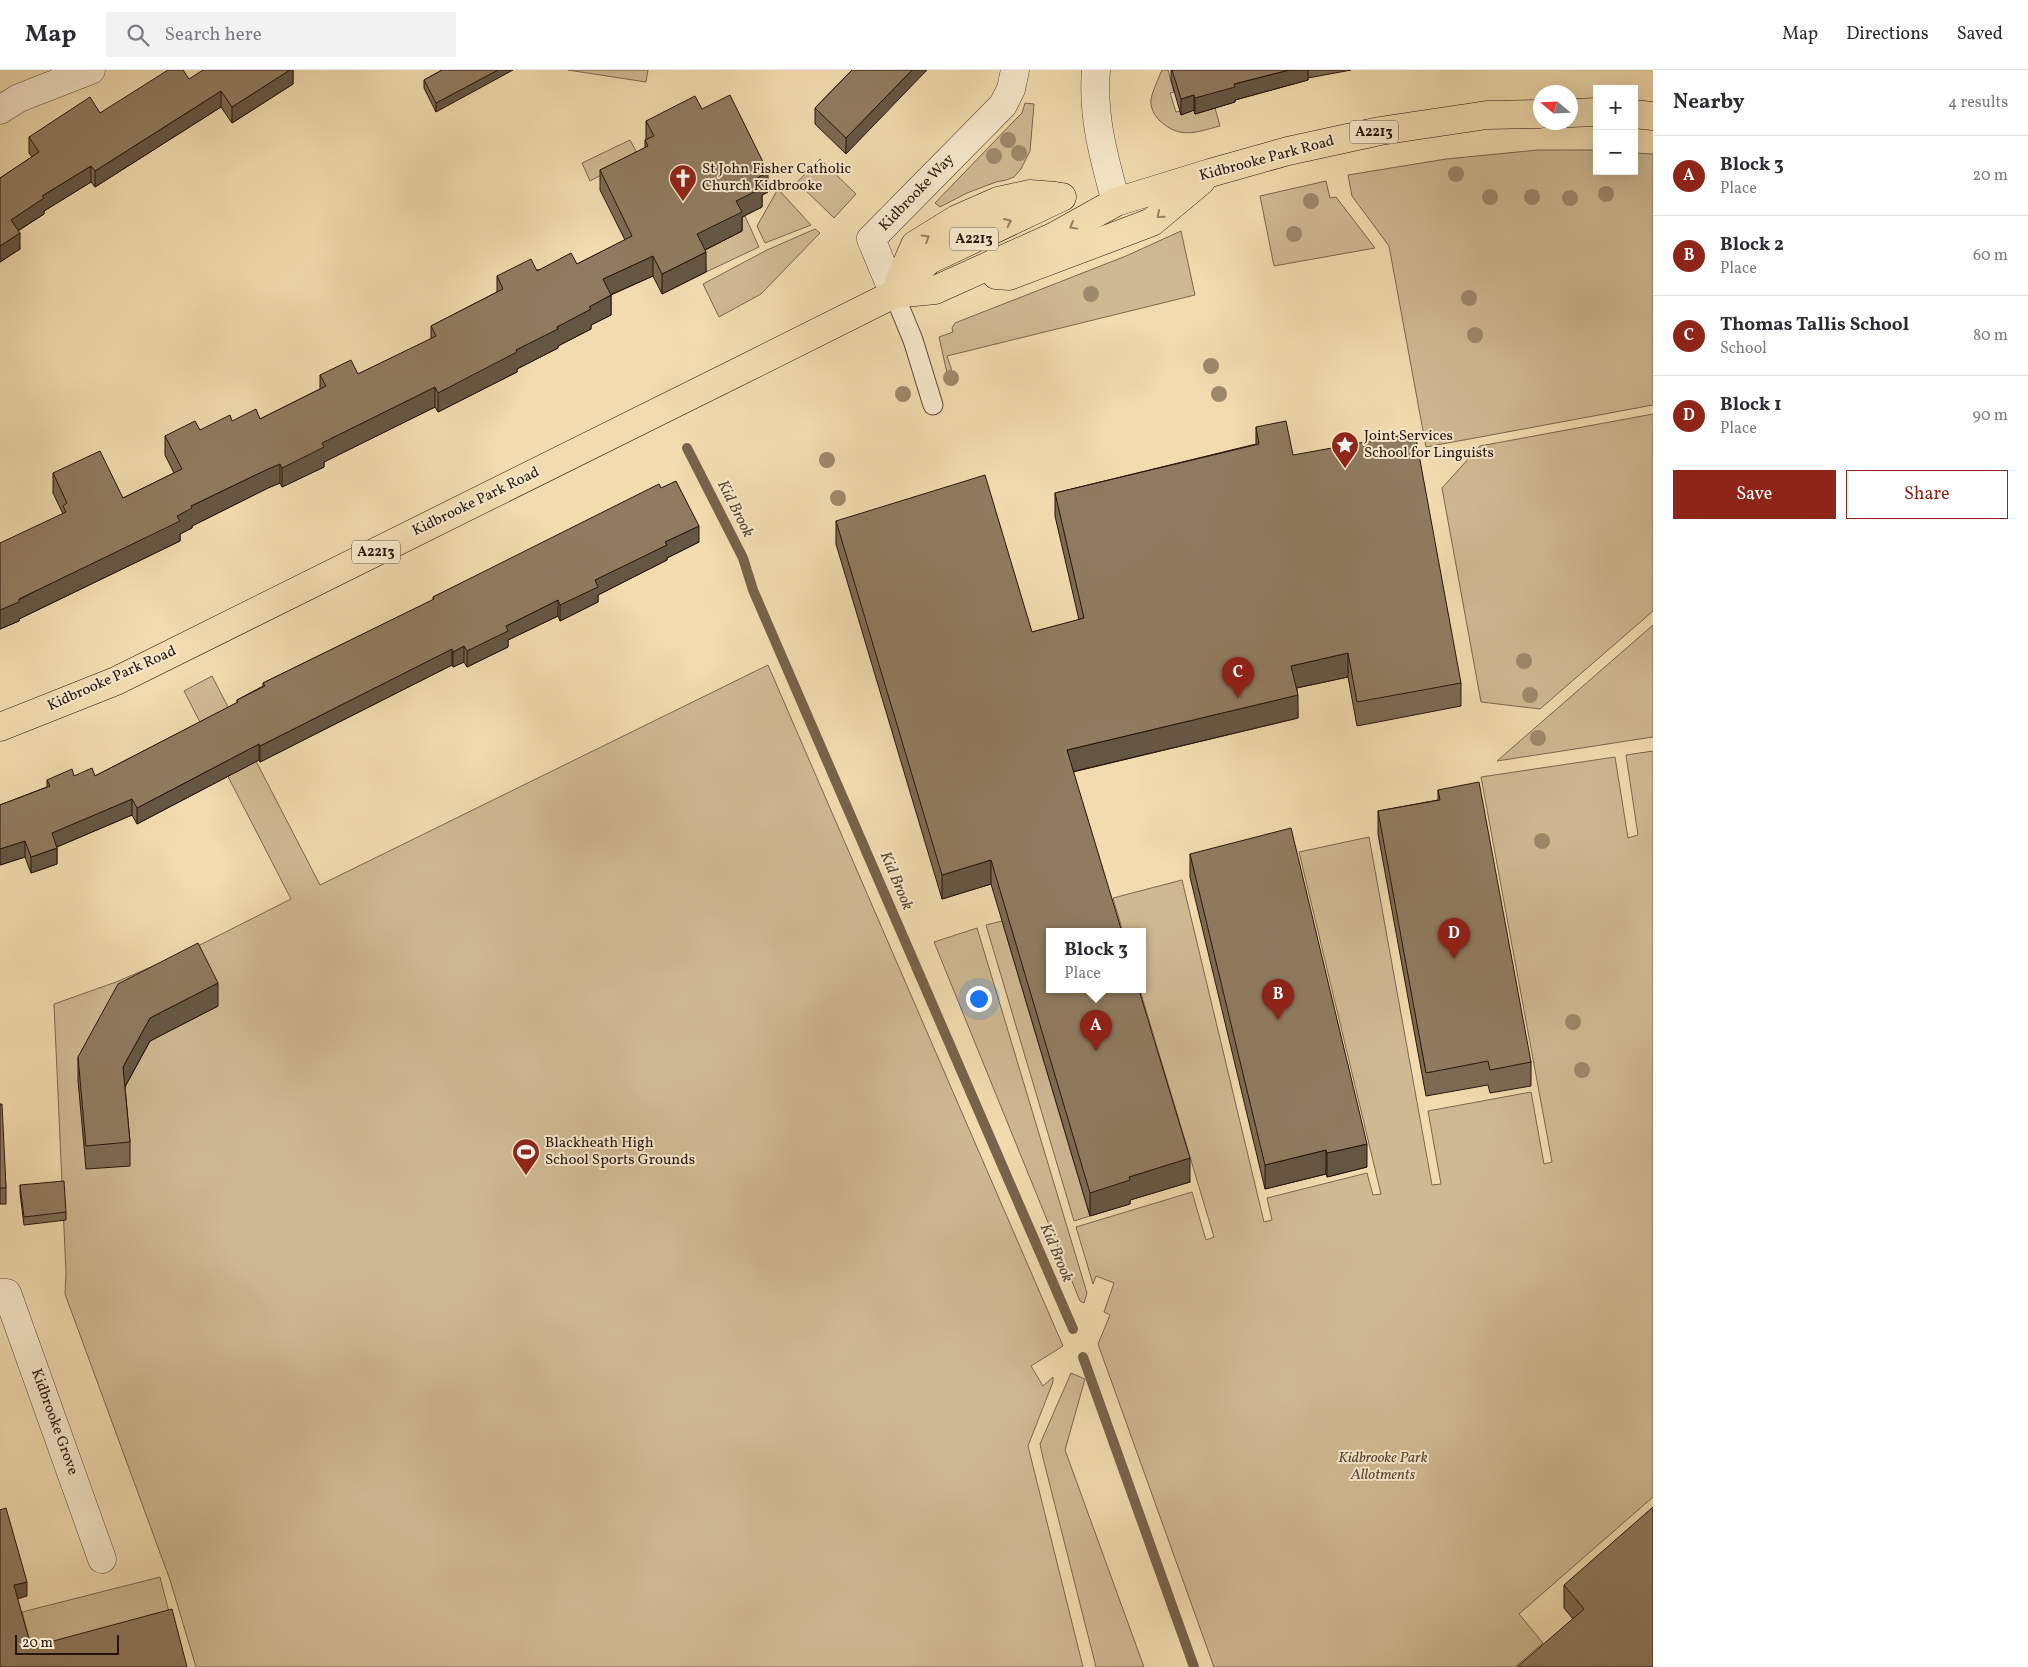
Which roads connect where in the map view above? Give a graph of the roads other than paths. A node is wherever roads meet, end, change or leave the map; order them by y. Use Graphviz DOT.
graph roads {
  1 [pos="91,70"];
  2 [pos="1015,70"];
  3 [pos="1096,70"];
  4 [pos="0,110"];
  5 [pos="1593,112"];
  6 [pos="1578,113"];
  7 [pos="1533,114"];
  8 [pos="1638,114"];
  9 [pos="1653,116"];
  10 [pos="1210,173"];
  11 [pos="1116,202"];
  12 [pos="970,273"];
  13 [pos="894,294"];
  14 [pos="933,405"];
  15 [pos="0,728"];
  16 [pos="0,1293"];
  17 [pos="102,1559"];
  1 -- 4 [label="street"];
  2 -- 13 [label="street, Kidbrooke Way"];
  3 -- 11 [label="street"];
  5 -- 6 [label="main road"];
  7 -- 10 [label="main road, Kidbrooke Park Road / A2213"];
  8 -- 9 [label="main road"];
  10 -- 11 [label="main road, Kidbrooke Park Road / A2213"];
  10 -- 12 [label="main road, one-way"];
  11 -- 12 [label="main road, Kidbrooke Park Road / A2213, one-way"];
  13 -- 11 [label="main road, Kidbrooke Park Road / A2213, one-way"];
  12 -- 13 [label="main road, Kidbrooke Park Road / A2213"];
  13 -- 14 [label="lane"];
  13 -- 15 [label="main road, Kidbrooke Park Road / A2213"];
  16 -- 17 [label="street, Kidbrooke Grove"];
}
